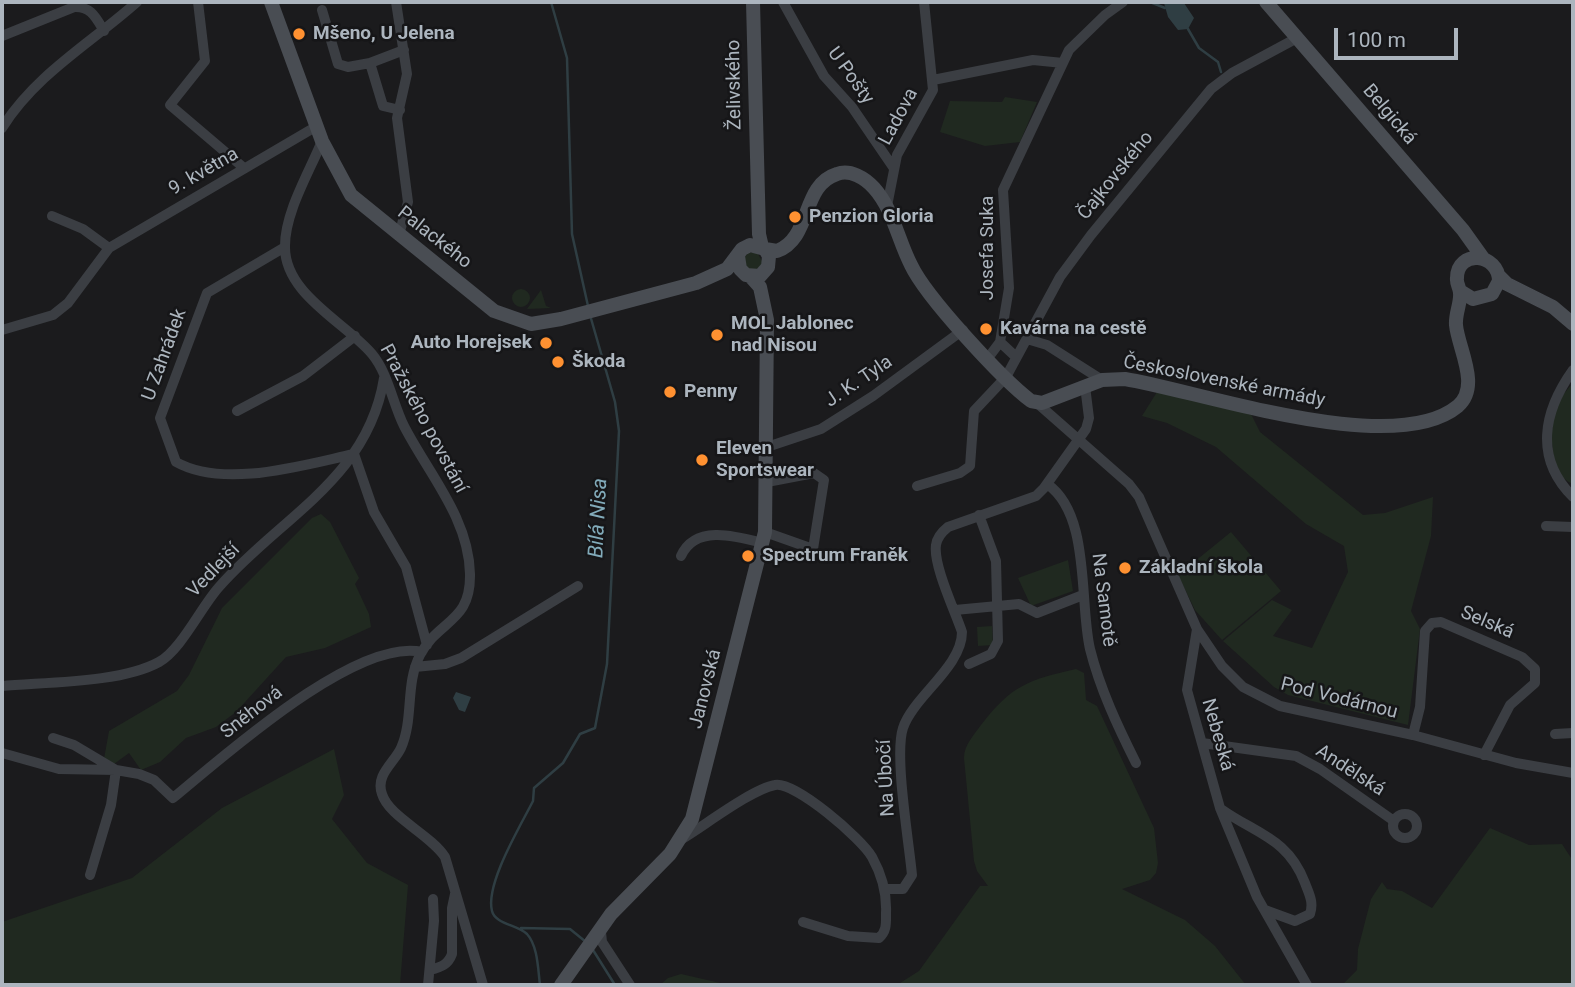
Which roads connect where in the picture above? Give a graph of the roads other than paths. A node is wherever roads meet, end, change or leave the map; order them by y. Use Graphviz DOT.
graph roads {
  1 [pos="137,2"];
  2 [pos="198,2"];
  3 [pos="271,2"];
  4 [pos="396,2"];
  5 [pos="752,2"];
  6 [pos="783,2"];
  7 [pos="925,2"];
  8 [pos="1124,2"];
  9 [pos="1266,2"];
  10 [pos="322,10"];
  11 [pos="104,31"];
  12 [pos="2,36"];
  13 [pos="1297,38"];
  14 [pos="404,50"];
  15 [pos="370,63"];
  16 [pos="1063,63"];
  17 [pos="933,80"];
  18 [pos="400,110"];
  19 [pos="317,126"];
  20 [pos="2,128"];
  21 [pos="322,141"];
  22 [pos="757,166"];
  23 [pos="893,167"];
  24 [pos="244,168"];
  25 [pos="887,206"];
  26 [pos="52,216"];
  27 [pos="803,223"];
  28 [pos="1454,223"];
  29 [pos="400,235"];
  30 [pos="285,247"];
  31 [pos="109,248"];
  32 [pos="763,248"];
  33 [pos="742,251"];
  34 [pos="1491,259"];
  35 [pos="1464,262"];
  36 [pos="767,268"];
  37 [pos="749,276"];
  38 [pos="1499,276"];
  39 [pos="696,283"];
  40 [pos="1460,291"];
  41 [pos="1485,297"];
  42 [pos="1571,322"];
  43 [pos="2,330"];
  44 [pos="963,330"];
  45 [pos="1459,335"];
  46 [pos="355,336"];
  47 [pos="1027,339"];
  48 [pos="1000,342"];
  49 [pos="767,357"];
  50 [pos="988,358"];
  51 [pos="1016,358"];
  52 [pos="1573,370"];
  53 [pos="1006,377"];
  54 [pos="384,378"];
  55 [pos="1102,380"];
  56 [pos="1085,386"];
  57 [pos="1037,402"];
  58 [pos="237,411"];
  59 [pos="1081,440"];
  60 [pos="767,447"];
  61 [pos="354,454"];
  62 [pos="1559,481"];
  63 [pos="767,482"];
  64 [pos="922,483"];
  65 [pos="1047,484"];
  66 [pos="1573,490"];
  67 [pos="1573,497"];
  68 [pos="979,515"];
  69 [pos="1546,526"];
  70 [pos="1573,527"];
  71 [pos="764,537"];
  72 [pos="681,556"];
  73 [pos="578,586"];
  74 [pos="1083,595"];
  75 [pos="998,605"];
  76 [pos="955,610"];
  77 [pos="1197,629"];
  78 [pos="424,649"];
  79 [pos="969,664"];
  80 [pos="415,667"];
  81 [pos="2,686"];
  82 [pos="1573,733"];
  83 [pos="1555,734"];
  84 [pos="1413,735"];
  85 [pos="53,738"];
  86 [pos="1202,743"];
  87 [pos="2,752"];
  88 [pos="1484,755"];
  89 [pos="1136,763"];
  90 [pos="116,770"];
  91 [pos="1573,774"];
  92 [pos="1220,808"];
  93 [pos="1394,821"];
  94 [pos="681,839"];
  95 [pos="90,876"];
  96 [pos="886,889"];
  97 [pos="455,892"];
  98 [pos="433,899"];
  99 [pos="1264,910"];
  100 [pos="803,922"];
  101 [pos="598,935"];
  102 [pos="430,970"];
  103 [pos="629,984"];
  104 [pos="428,985"];
  105 [pos="483,985"];
  106 [pos="561,985"];
  107 [pos="1307,985"];
  1 -- 11 [label="street"];
  2 -- 24 [label="street"];
  3 -- 19 [label="street, Palackého"];
  4 -- 14 [label="street"];
  5 -- 22 [label="street, Želivského"];
  6 -- 23 [label="street, U Pošty"];
  7 -- 17 [label="street, Ladova"];
  8 -- 16 [label="street, Josefa Suka"];
  9 -- 13 [label="street, Belgická"];
  10 -- 15 [label="street"];
  11 -- 12 [label="street"];
  11 -- 20 [label="street"];
  13 -- 28 [label="street, Belgická"];
  13 -- 47 [label="street, Čajkovského"];
  14 -- 15 [label="street"];
  14 -- 18 [label="street"];
  15 -- 18 [label="street"];
  16 -- 17 [label="street"];
  16 -- 48 [label="street, Josefa Suka"];
  17 -- 23 [label="street, Ladova"];
  18 -- 29 [label="street"];
  19 -- 21 [label="street, Palackého"];
  19 -- 24 [label="street, 9. května"];
  21 -- 29 [label="street, Palackého"];
  21 -- 30 [label="street"];
  22 -- 32 [label="street, Želivského"];
  22 -- 33 [label="street, Želivského"];
  23 -- 25 [label="street, Ladova"];
  24 -- 31 [label="street, 9. května"];
  25 -- 27 [label="street"];
  25 -- 44 [label="street"];
  26 -- 31 [label="street"];
  27 -- 32 [label="street"];
  27 -- 36 [label="street"];
  28 -- 34 [label="street, Belgická"];
  28 -- 35 [label="street, Belgická"];
  29 -- 39 [label="street, Palackého"];
  30 -- 46 [label="street, Pražského povstání"];
  30 -- 61 [label="street, U Zahrádek"];
  31 -- 43 [label="street, 9. května"];
  32 -- 33 [label="street"];
  32 -- 36 [label="street"];
  33 -- 37 [label="street"];
  33 -- 39 [label="street, Palackého"];
  34 -- 35 [label="street"];
  34 -- 38 [label="street"];
  35 -- 40 [label="street"];
  36 -- 37 [label="street"];
  36 -- 49 [label="street, Janovská"];
  37 -- 39 [label="street, Palackého"];
  37 -- 49 [label="street, Janovská"];
  38 -- 41 [label="street"];
  38 -- 42 [label="street"];
  40 -- 41 [label="street"];
  40 -- 45 [label="street"];
  41 -- 42 [label="street"];
  41 -- 45 [label="street"];
  44 -- 50 [label="street"];
  44 -- 60 [label="street, J. K. Tyla"];
  45 -- 55 [label="street, Československé armády"];
  46 -- 54 [label="street, Pražského povstání"];
  46 -- 58 [label="street, Pražského povstání"];
  47 -- 51 [label="street, Čajkovského"];
  47 -- 55 [label="street"];
  48 -- 50 [label="street, Josefa Suka"];
  48 -- 51 [label="street"];
  49 -- 60 [label="street, Janovská"];
  50 -- 53 [label="street"];
  51 -- 53 [label="street, Čajkovského"];
  52 -- 62 [label="street"];
  53 -- 57 [label="street"];
  53 -- 64 [label="street, Čajkovského"];
  54 -- 61 [label="street, Vedlejší"];
  54 -- 78 [label="street, Pražského povstání"];
  55 -- 56 [label="street, Československé armády"];
  56 -- 57 [label="street, Československé armády"];
  56 -- 59 [label="street"];
  57 -- 59 [label="street, Pod Vodárnou"];
  59 -- 65 [label="street, Na Úbočí"];
  59 -- 77 [label="street, Pod Vodárnou"];
  60 -- 63 [label="street, Janovská"];
  61 -- 78 [label="street"];
  61 -- 81 [label="street, Vedlejší"];
  62 -- 66 [label="street"];
  62 -- 67 [label="street"];
  63 -- 71 [label="street, Janovská"];
  63 -- 71 [label="street"];
  65 -- 68 [label="street, Na Úbočí"];
  65 -- 74 [label="street, Na Samotě"];
  68 -- 75 [label="street"];
  68 -- 76 [label="street, Na Úbočí"];
  69 -- 70 [label="street"];
  71 -- 72 [label="street"];
  71 -- 94 [label="street, Janovská"];
  73 -- 80 [label="street"];
  74 -- 75 [label="street"];
  74 -- 89 [label="street, Na Samotě"];
  75 -- 76 [label="street"];
  75 -- 79 [label="street"];
  76 -- 96 [label="street, Na Úbočí"];
  77 -- 84 [label="street, Pod Vodárnou"];
  77 -- 86 [label="street, Nebeská"];
  78 -- 80 [label="street, Pražského povstání"];
  78 -- 90 [label="street, Sněhová"];
  80 -- 97 [label="street, Pražského povstání"];
  82 -- 83 [label="street"];
  84 -- 88 [label="street, Pod Vodárnou"];
  84 -- 88 [label="street, Selská"];
  85 -- 90 [label="street, Sněhová"];
  86 -- 92 [label="street, Nebeská"];
  86 -- 93 [label="street, Andělská"];
  87 -- 90 [label="street, Sněhová"];
  88 -- 91 [label="street, Pod Vodárnou"];
  90 -- 95 [label="street"];
  92 -- 99 [label="street, Nebeská"];
  92 -- 99 [label="street"];
  94 -- 96 [label="street, Na Úbočí"];
  94 -- 101 [label="street, Janovská"];
  96 -- 100 [label="street"];
  97 -- 102 [label="street, Pražského povstání"];
  97 -- 105 [label="street, Pražského povstání"];
  98 -- 102 [label="street"];
  99 -- 107 [label="street, Nebeská"];
  101 -- 103 [label="street"];
  101 -- 106 [label="street, Janovská"];
  102 -- 104 [label="street"];
}
